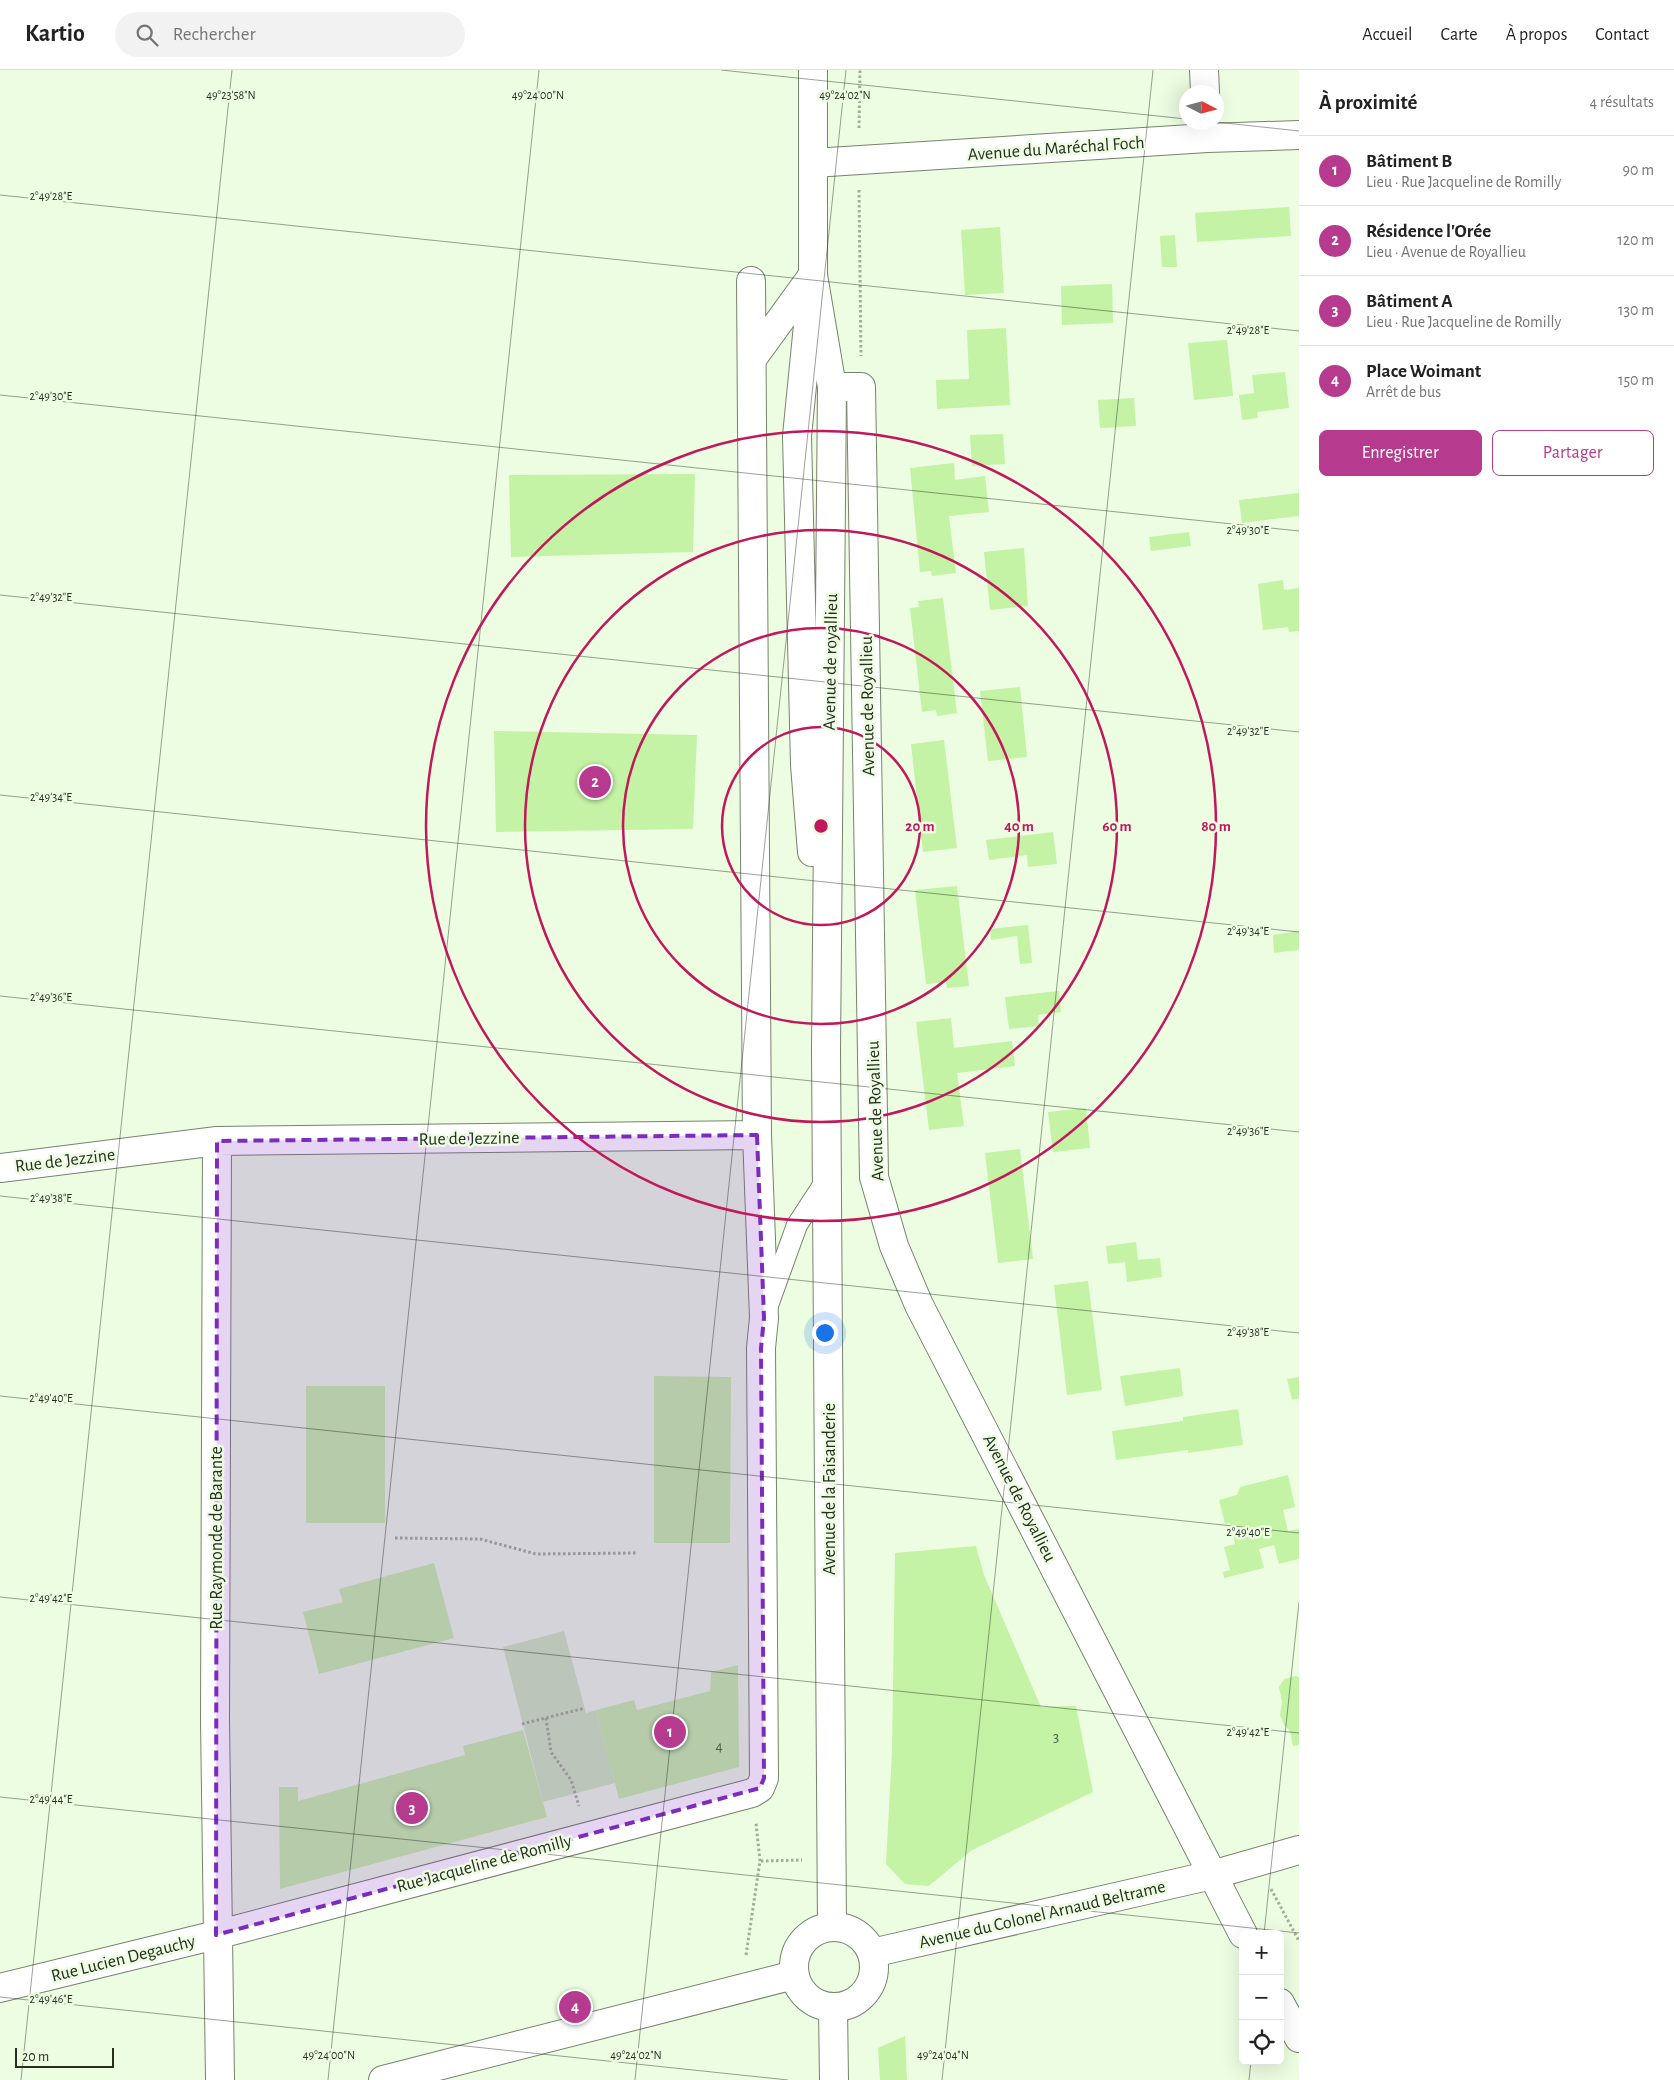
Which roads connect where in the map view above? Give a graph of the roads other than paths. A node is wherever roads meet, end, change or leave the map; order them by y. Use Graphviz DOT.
graph roads {
  1 [pos="813,70"];
  2 [pos="1204,70"];
  3 [pos="1205,85"];
  4 [pos="1206,130"];
  5 [pos="1299,135"];
  6 [pos="814,163"];
  7 [pos="813,275"];
  8 [pos="751,280"];
  9 [pos="752,359"];
  10 [pos="832,387"];
  11 [pos="826,1050"];
  12 [pos="757,1135"];
  13 [pos="217,1141"];
  14 [pos="0,1168"];
  15 [pos="826,1179"];
  16 [pos="764,1318"];
  17 [pos="1299,1850"];
  18 [pos="1212,1875"];
  19 [pos="832,1927"];
  20 [pos="1241,1930"];
  21 [pos="216,1935"];
  22 [pos="872,1953"];
  23 [pos="794,1974"];
  24 [pos="0,1988"];
  25 [pos="833,2008"];
  26 [pos="1284,2010"];
  27 [pos="1299,2038"];
  28 [pos="832,2076"];
  29 [pos="220,2080"];
  30 [pos="383,2080"];
  1 -- 6 [label="street"];
  2 -- 3 [label="street"];
  4 -- 5 [label="street, Avenue du Maréchal Foch"];
  4 -- 6 [label="street, Avenue du Maréchal Foch"];
  6 -- 7 [label="street"];
  7 -- 9 [label="street"];
  7 -- 10 [label="street, Avenue de royallieu"];
  7 -- 11 [label="street, Avenue de Royallieu"];
  8 -- 9 [label="street"];
  9 -- 12 [label="street"];
  10 -- 11 [label="street, Avenue de royallieu"];
  10 -- 18 [label="street, Avenue de Royallieu"];
  11 -- 15 [label="street, Avenue de la Faisanderie"];
  12 -- 13 [label="street, Rue de Jezzine"];
  12 -- 16 [label="street"];
  13 -- 14 [label="street, Rue de Jezzine"];
  13 -- 21 [label="street, Rue Raymonde de Barante"];
  15 -- 16 [label="lane"];
  15 -- 19 [label="street, Avenue de la Faisanderie"];
  16 -- 21 [label="street, Rue Jacqueline de Romilly"];
  17 -- 18 [label="street, Avenue du Colonel Arnaud Beltrame"];
  18 -- 20 [label="street, Avenue de Royallieu"];
  18 -- 22 [label="street, Avenue du Colonel Arnaud Beltrame"];
  19 -- 22 [label="street"];
  19 -- 23 [label="street"];
  21 -- 24 [label="street, Rue Lucien Degauchy"];
  21 -- 29 [label="street, Rue Raymonde de Barante"];
  22 -- 25 [label="street"];
  23 -- 25 [label="street"];
  23 -- 30 [label="street"];
  25 -- 28 [label="street"];
  26 -- 27 [label="street"];
}
